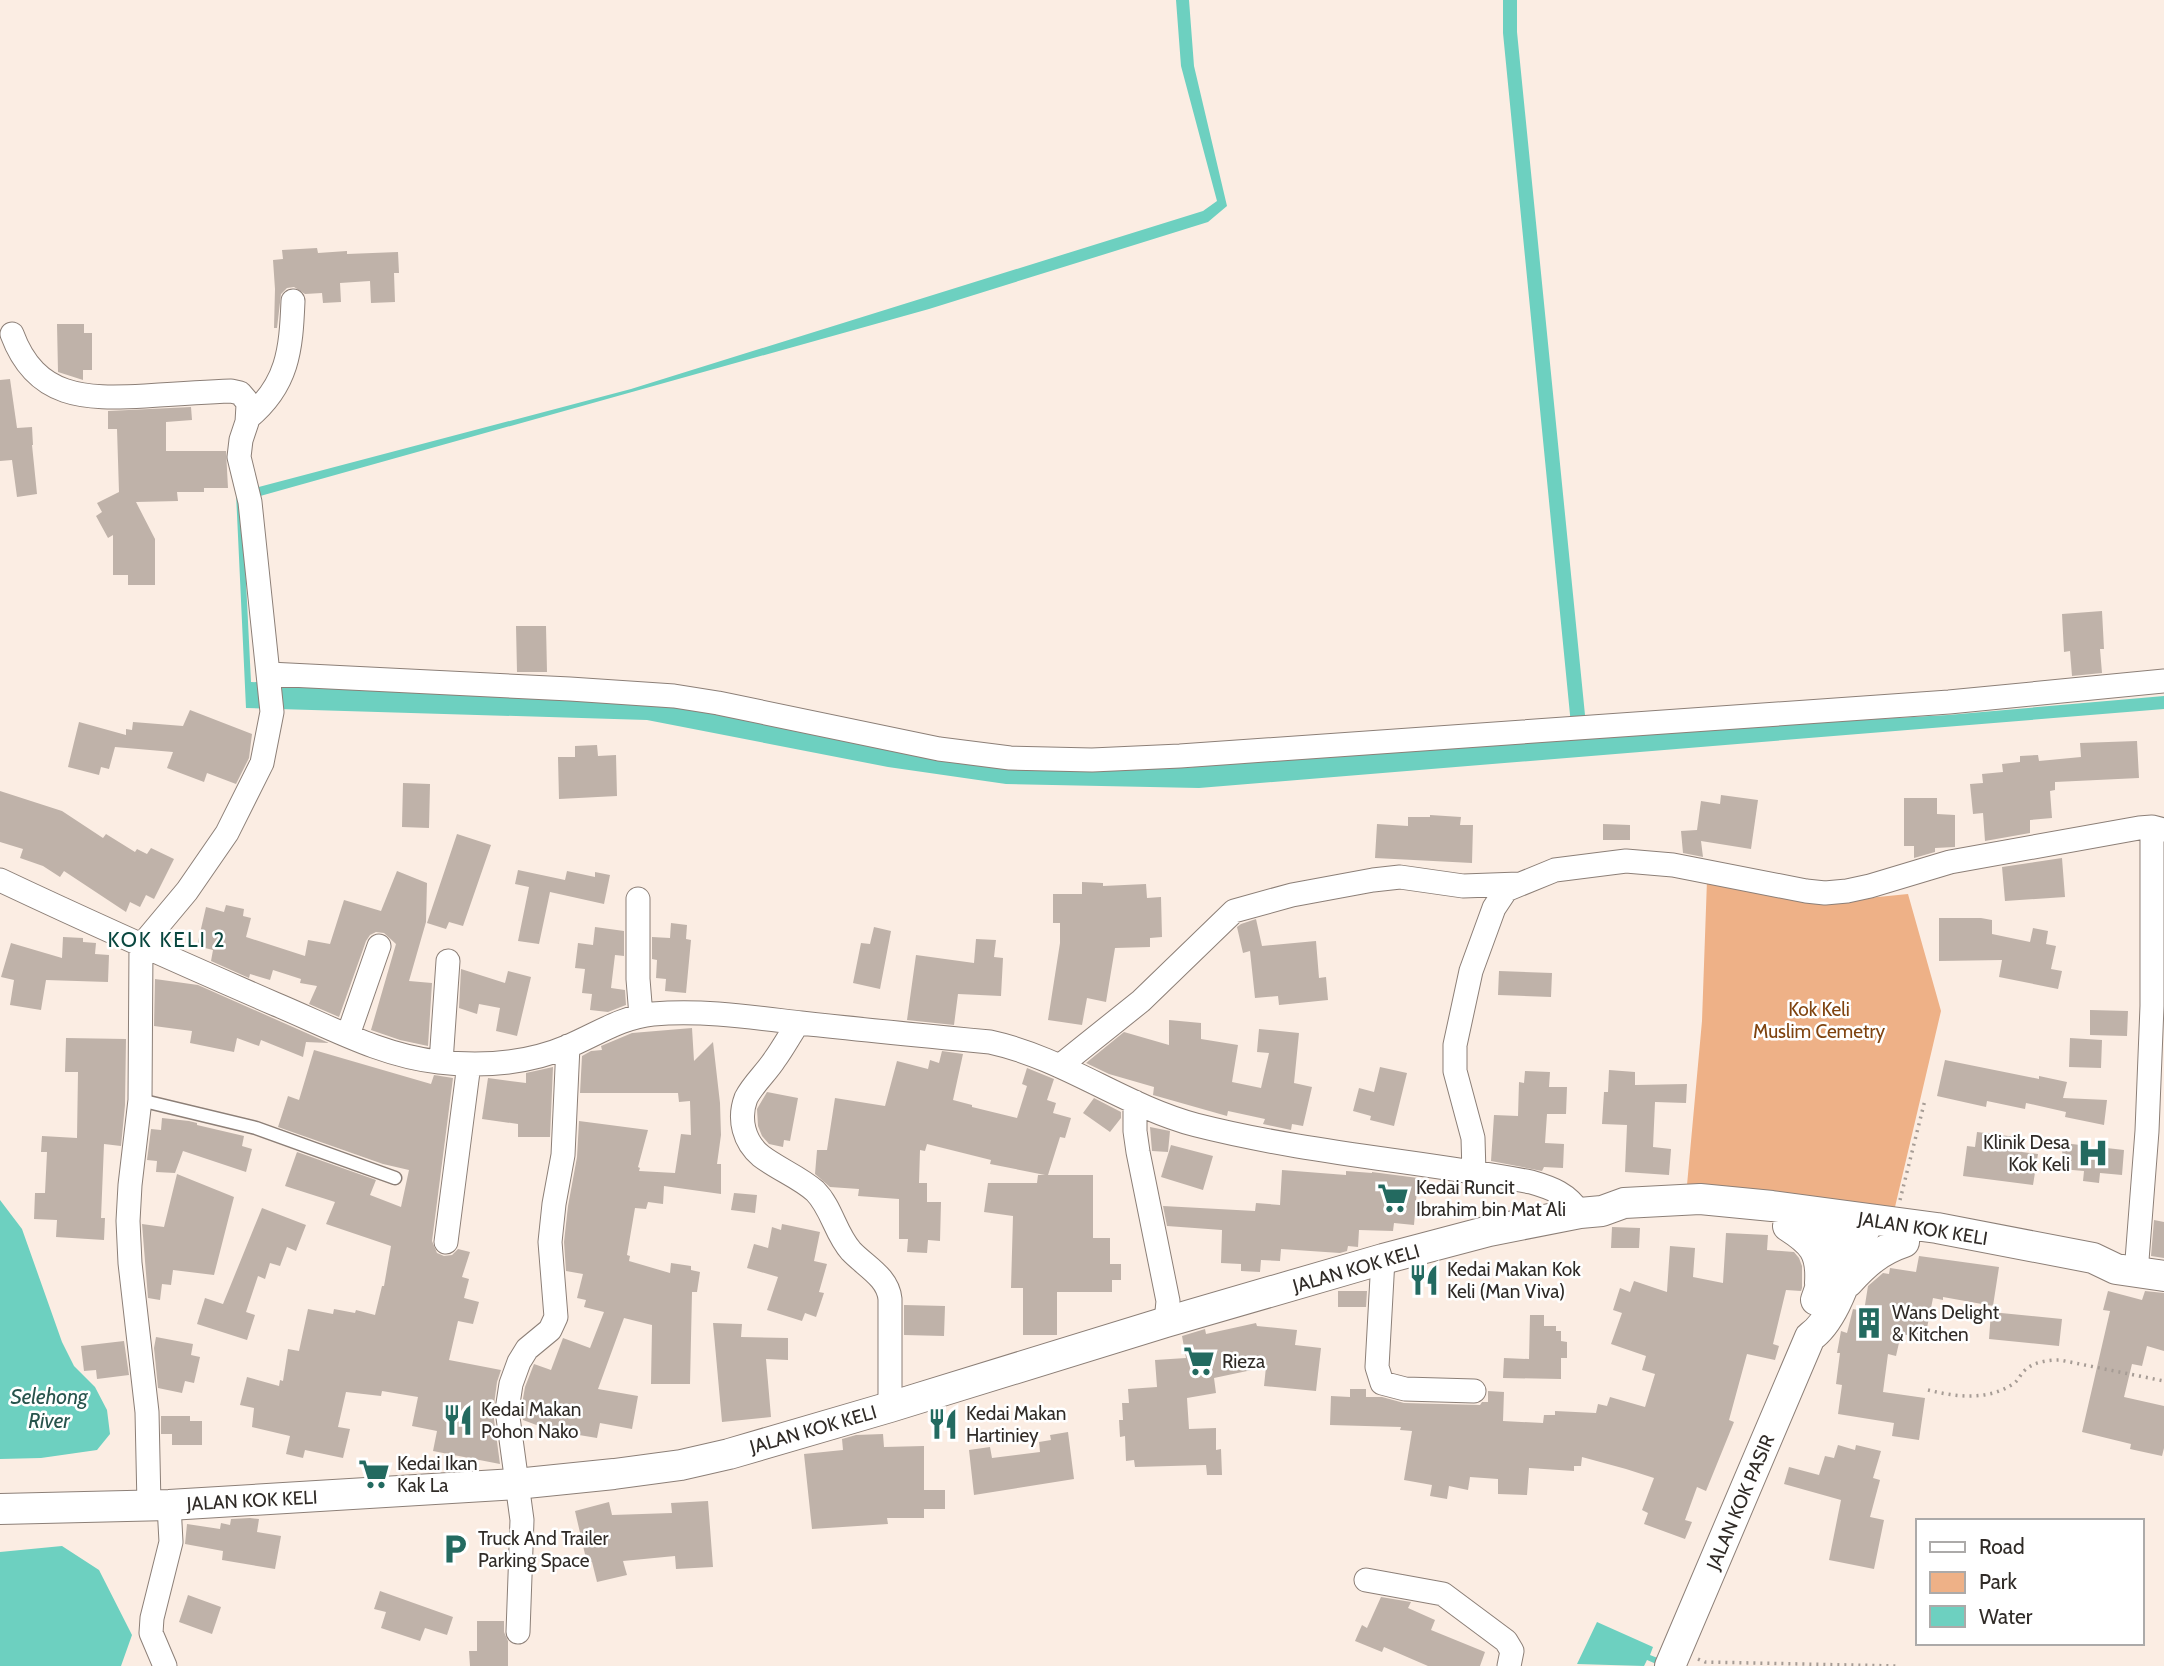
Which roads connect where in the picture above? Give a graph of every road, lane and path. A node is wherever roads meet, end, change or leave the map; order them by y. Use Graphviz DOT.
graph roads {
  1 [pos="293,301"];
  2 [pos="12,334"];
  3 [pos="248,418"];
  4 [pos="269,677"];
  5 [pos="2164,681"];
  6 [pos="2158,828"];
  7 [pos="0,880"];
  8 [pos="1522,884"];
  9 [pos="638,900"];
  10 [pos="141,946"];
  11 [pos="379,946"];
  12 [pos="448,961"];
  13 [pos="641,1016"];
  14 [pos="798,1023"];
  15 [pos="348,1035"];
  16 [pos="568,1046"];
  17 [pos="441,1062"];
  18 [pos="469,1064"];
  19 [pos="1061,1065"];
  20 [pos="140,1100"];
  21 [pos="1925,1100"];
  22 [pos="1135,1102"];
  23 [pos="1474,1173"];
  24 [pos="395,1178"];
  25 [pos="1591,1212"];
  26 [pos="1780,1216"];
  27 [pos="1937,1228"];
  28 [pos="1899,1233"];
  29 [pos="1851,1234"];
  30 [pos="446,1242"];
  31 [pos="1383,1259"];
  32 [pos="2139,1273"];
  33 [pos="1830,1292"];
  34 [pos="1166,1322"];
  35 [pos="2164,1381"];
  36 [pos="1928,1390"];
  37 [pos="1474,1391"];
  38 [pos="890,1407"];
  39 [pos="516,1484"];
  40 [pos="159,1505"];
  41 [pos="0,1509"];
  42 [pos="1366,1580"];
  43 [pos="518,1632"];
  44 [pos="1673,1658"];
  45 [pos="164,1666"];
  46 [pos="1509,1666"];
  47 [pos="1899,1666"];
  1 -- 3 [label="street"];
  2 -- 3 [label="street"];
  3 -- 4 [label="street"];
  4 -- 5 [label="street"];
  4 -- 10 [label="street"];
  6 -- 8 [label="street"];
  6 -- 32 [label="street"];
  7 -- 10 [label="street"];
  8 -- 19 [label="street"];
  8 -- 23 [label="street"];
  9 -- 13 [label="street"];
  10 -- 15 [label="street"];
  10 -- 20 [label="street"];
  11 -- 15 [label="street"];
  12 -- 17 [label="street"];
  13 -- 14 [label="street"];
  13 -- 16 [label="street"];
  14 -- 19 [label="street"];
  14 -- 38 [label="street"];
  15 -- 17 [label="street"];
  16 -- 18 [label="street"];
  16 -- 39 [label="street"];
  17 -- 18 [label="street"];
  18 -- 30 [label="street"];
  19 -- 22 [label="street"];
  20 -- 24 [label="lane"];
  20 -- 40 [label="street"];
  21 -- 28 [label="path"];
  22 -- 23 [label="street"];
  22 -- 34 [label="street"];
  23 -- 25 [label="street"];
  25 -- 26 [label="street, JALAN KOK KELI"];
  25 -- 31 [label="street, JALAN KOK KELI"];
  26 -- 28 [label="street, JALAN KOK KELI"];
  26 -- 29 [label="street, JALAN KOK KELI"];
  26 -- 33 [label="street"];
  27 -- 28 [label="street, JALAN KOK KELI"];
  27 -- 29 [label="street"];
  27 -- 32 [label="street, JALAN KOK KELI"];
  28 -- 29 [label="street, JALAN KOK KELI"];
  28 -- 32 [label="street, JALAN KOK KELI"];
  28 -- 33 [label="street"];
  29 -- 33 [label="street, JALAN KOK PASIR"];
  31 -- 34 [label="street, JALAN KOK KELI"];
  31 -- 37 [label="street"];
  33 -- 44 [label="street, JALAN KOK PASIR"];
  34 -- 38 [label="street, JALAN KOK KELI"];
  35 -- 36 [label="path"];
  38 -- 39 [label="street, JALAN KOK KELI"];
  39 -- 40 [label="street, JALAN KOK KELI"];
  39 -- 43 [label="street"];
  40 -- 41 [label="street, JALAN KOK KELI"];
  40 -- 45 [label="street"];
  42 -- 46 [label="street"];
  44 -- 47 [label="path"];
}
